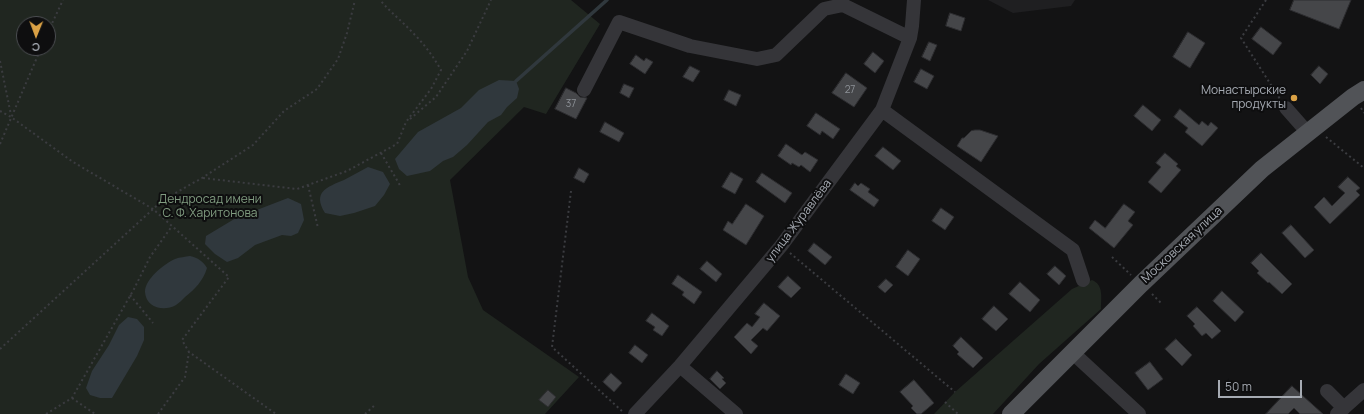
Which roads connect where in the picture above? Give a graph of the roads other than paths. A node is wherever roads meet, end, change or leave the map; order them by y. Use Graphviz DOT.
graph roads {
  1 [pos="914,0"];
  2 [pos="910,38"];
  3 [pos="584,90"];
  4 [pos="1364,90"];
  5 [pos="1286,108"];
  6 [pos="882,110"];
  7 [pos="1311,130"];
  8 [pos="1083,280"];
  9 [pos="1073,353"];
  10 [pos="680,366"];
  11 [pos="1364,390"];
  12 [pos="1327,391"];
  13 [pos="1340,411"];
  14 [pos="635,414"];
  15 [pos="736,414"];
  16 [pos="1011,414"];
  17 [pos="1139,414"];
  1 -- 2 [label="street, улица Журавлёва"];
  2 -- 3 [label="street"];
  2 -- 6 [label="street, улица Журавлёва"];
  4 -- 7 [label="main road, Московская улица"];
  5 -- 7 [label="street"];
  6 -- 8 [label="street"];
  6 -- 10 [label="street, улица Журавлёва"];
  7 -- 9 [label="main road, Московская улица"];
  9 -- 16 [label="main road, Московская улица"];
  9 -- 17 [label="street"];
  10 -- 14 [label="street, улица Журавлёва"];
  10 -- 15 [label="street"];
  11 -- 13 [label="street"];
  12 -- 13 [label="street"];
}
